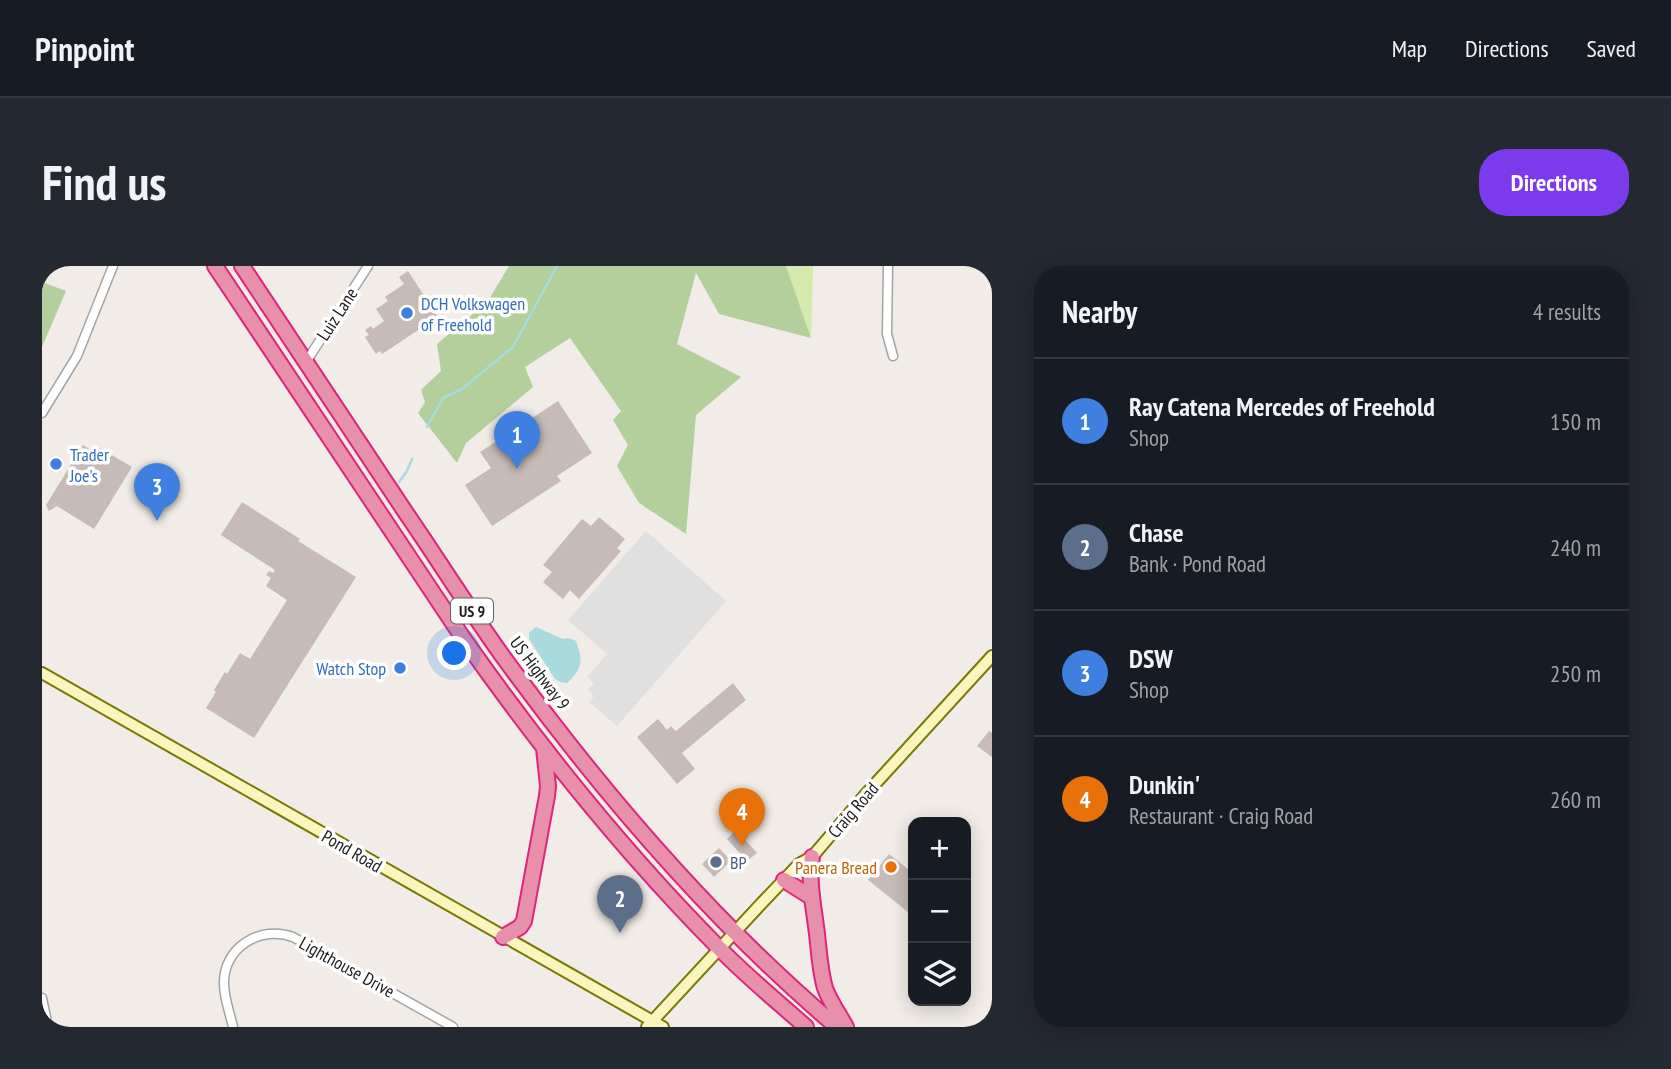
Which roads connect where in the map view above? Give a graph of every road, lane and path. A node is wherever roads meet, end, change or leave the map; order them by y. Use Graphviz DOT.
graph roads {
  1 [pos="113,266"];
  2 [pos="215,266"];
  3 [pos="242,266"];
  4 [pos="368,266"];
  5 [pos="888,266"];
  6 [pos="893,356"];
  7 [pos="306,362"];
  8 [pos="42,413"];
  9 [pos="992,656"];
  10 [pos="42,673"];
  11 [pos="544,747"];
  12 [pos="812,857"];
  13 [pos="784,880"];
  14 [pos="811,897"];
  15 [pos="735,931"];
  16 [pos="503,937"];
  17 [pos="719,948"];
  18 [pos="42,998"];
  19 [pos="654,1025"];
  20 [pos="48,1027"];
  21 [pos="233,1027"];
  22 [pos="453,1027"];
  23 [pos="806,1027"];
  24 [pos="837,1027"];
  25 [pos="846,1027"];
  1 -- 8 [label="street"];
  2 -- 11 [label="highway, US 9"];
  3 -- 7 [label="highway, US Highway 9 / US 9"];
  4 -- 7 [label="street, Luiz Lane"];
  5 -- 6 [label="street"];
  7 -- 15 [label="highway, US Highway 9 / US 9"];
  9 -- 12 [label="main road, Craig Road"];
  10 -- 16 [label="main road, Pond Road"];
  11 -- 16 [label="highway"];
  11 -- 17 [label="highway, US 9"];
  12 -- 13 [label="main road, Craig Road"];
  12 -- 14 [label="highway"];
  13 -- 14 [label="highway"];
  13 -- 15 [label="main road, Craig Road"];
  14 -- 25 [label="highway"];
  15 -- 17 [label="main road, Craig Road"];
  15 -- 24 [label="highway, US Highway 9 / US 9"];
  16 -- 19 [label="main road, Pond Road"];
  17 -- 19 [label="main road, Craig Road"];
  17 -- 23 [label="highway, US 9"];
  18 -- 20 [label="street"];
  21 -- 22 [label="street, Lighthouse Drive"];
}
